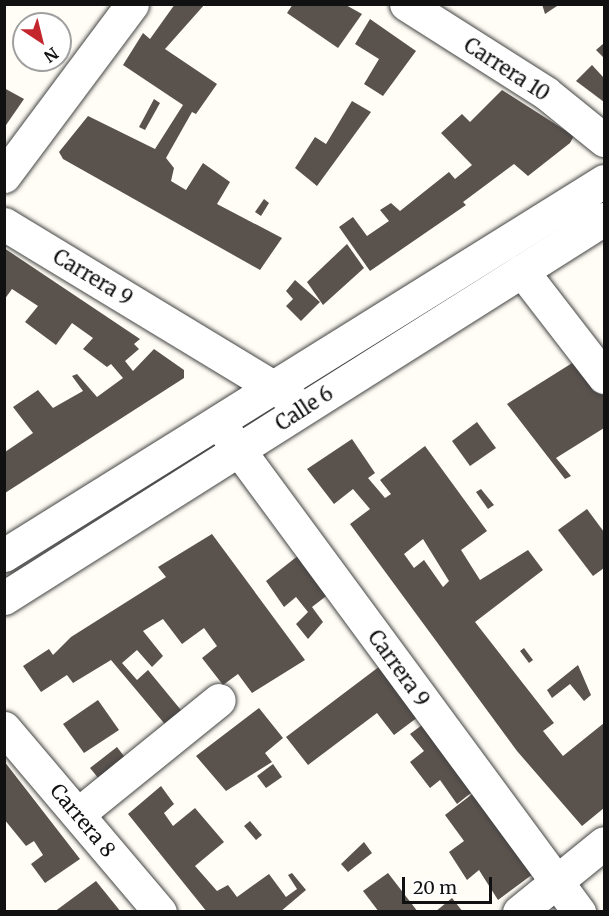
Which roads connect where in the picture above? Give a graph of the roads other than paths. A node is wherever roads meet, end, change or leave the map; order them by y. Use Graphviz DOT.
graph roads {
  1 [pos="132,4"];
  2 [pos="406,4"];
  3 [pos="604,140"];
  4 [pos="4,176"];
  5 [pos="604,181"];
  6 [pos="604,219"];
  7 [pos="4,224"];
  8 [pos="522,271"];
  9 [pos="604,377"];
  10 [pos="275,385"];
  11 [pos="304,407"];
  12 [pos="218,423"];
  13 [pos="239,450"];
  14 [pos="4,555"];
  15 [pos="4,598"];
  16 [pos="219,700"];
  17 [pos="4,728"];
  18 [pos="78,814"];
  19 [pos="604,843"];
  20 [pos="556,883"];
  21 [pos="160,912"];
  22 [pos="519,912"];
  23 [pos="579,912"];
  1 -- 4 [label="street"];
  2 -- 3 [label="street, Carrera 10"];
  5 -- 10 [label="street, Calle 6"];
  6 -- 8 [label="street, Calle 6"];
  7 -- 10 [label="street, Carrera 9"];
  8 -- 9 [label="street"];
  8 -- 11 [label="street, Calle 6"];
  10 -- 11 [label="street, Carrera 9"];
  10 -- 12 [label="street, Calle 6"];
  11 -- 13 [label="street, Calle 6"];
  12 -- 13 [label="street, Carrera 9"];
  12 -- 14 [label="street, Calle 6"];
  13 -- 15 [label="street, Calle 6"];
  13 -- 20 [label="street, Carrera 9"];
  16 -- 18 [label="street"];
  17 -- 18 [label="street, Carrera 8"];
  18 -- 21 [label="street, Carrera 8"];
  19 -- 20 [label="street"];
  20 -- 22 [label="street"];
  20 -- 23 [label="street, Carrera 9"];
}
